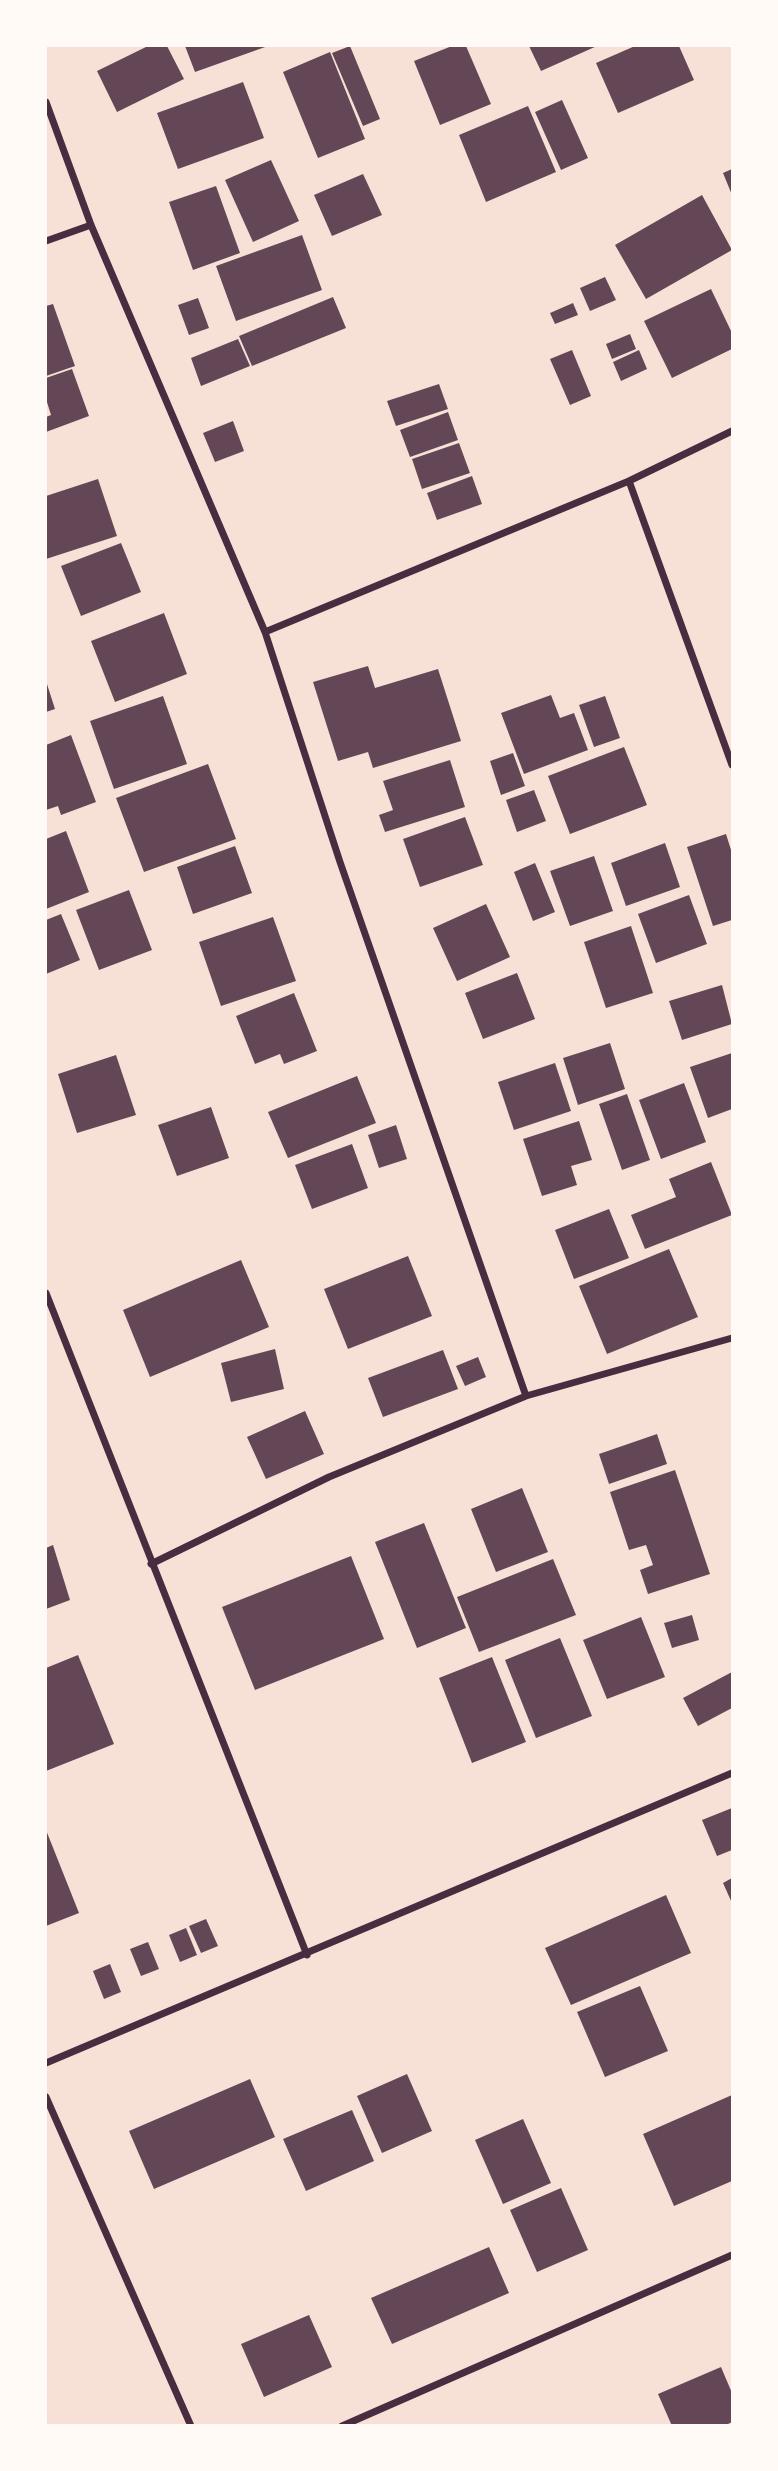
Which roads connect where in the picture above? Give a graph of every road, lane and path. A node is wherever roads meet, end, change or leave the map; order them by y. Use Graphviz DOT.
graph roads {
  1 [pos="46,102"];
  2 [pos="91,225"];
  3 [pos="46,241"];
  4 [pos="733,431"];
  5 [pos="629,481"];
  6 [pos="265,632"];
  7 [pos="733,765"];
  8 [pos="46,1293"];
  9 [pos="733,1338"];
  10 [pos="526,1396"];
  11 [pos="151,1564"];
  12 [pos="733,1773"];
  13 [pos="307,1955"];
  14 [pos="46,2063"];
  15 [pos="46,2097"];
  16 [pos="733,2255"];
  17 [pos="191,2426"];
  18 [pos="342,2426"];
  1 -- 2 [label="street"];
  2 -- 3 [label="street"];
  2 -- 6 [label="street"];
  4 -- 5 [label="street"];
  5 -- 6 [label="street"];
  5 -- 7 [label="street"];
  6 -- 10 [label="street"];
  8 -- 11 [label="street"];
  9 -- 10 [label="street"];
  10 -- 11 [label="street"];
  11 -- 13 [label="street"];
  12 -- 13 [label="street"];
  13 -- 14 [label="street"];
  15 -- 17 [label="street"];
  16 -- 18 [label="street"];
}
